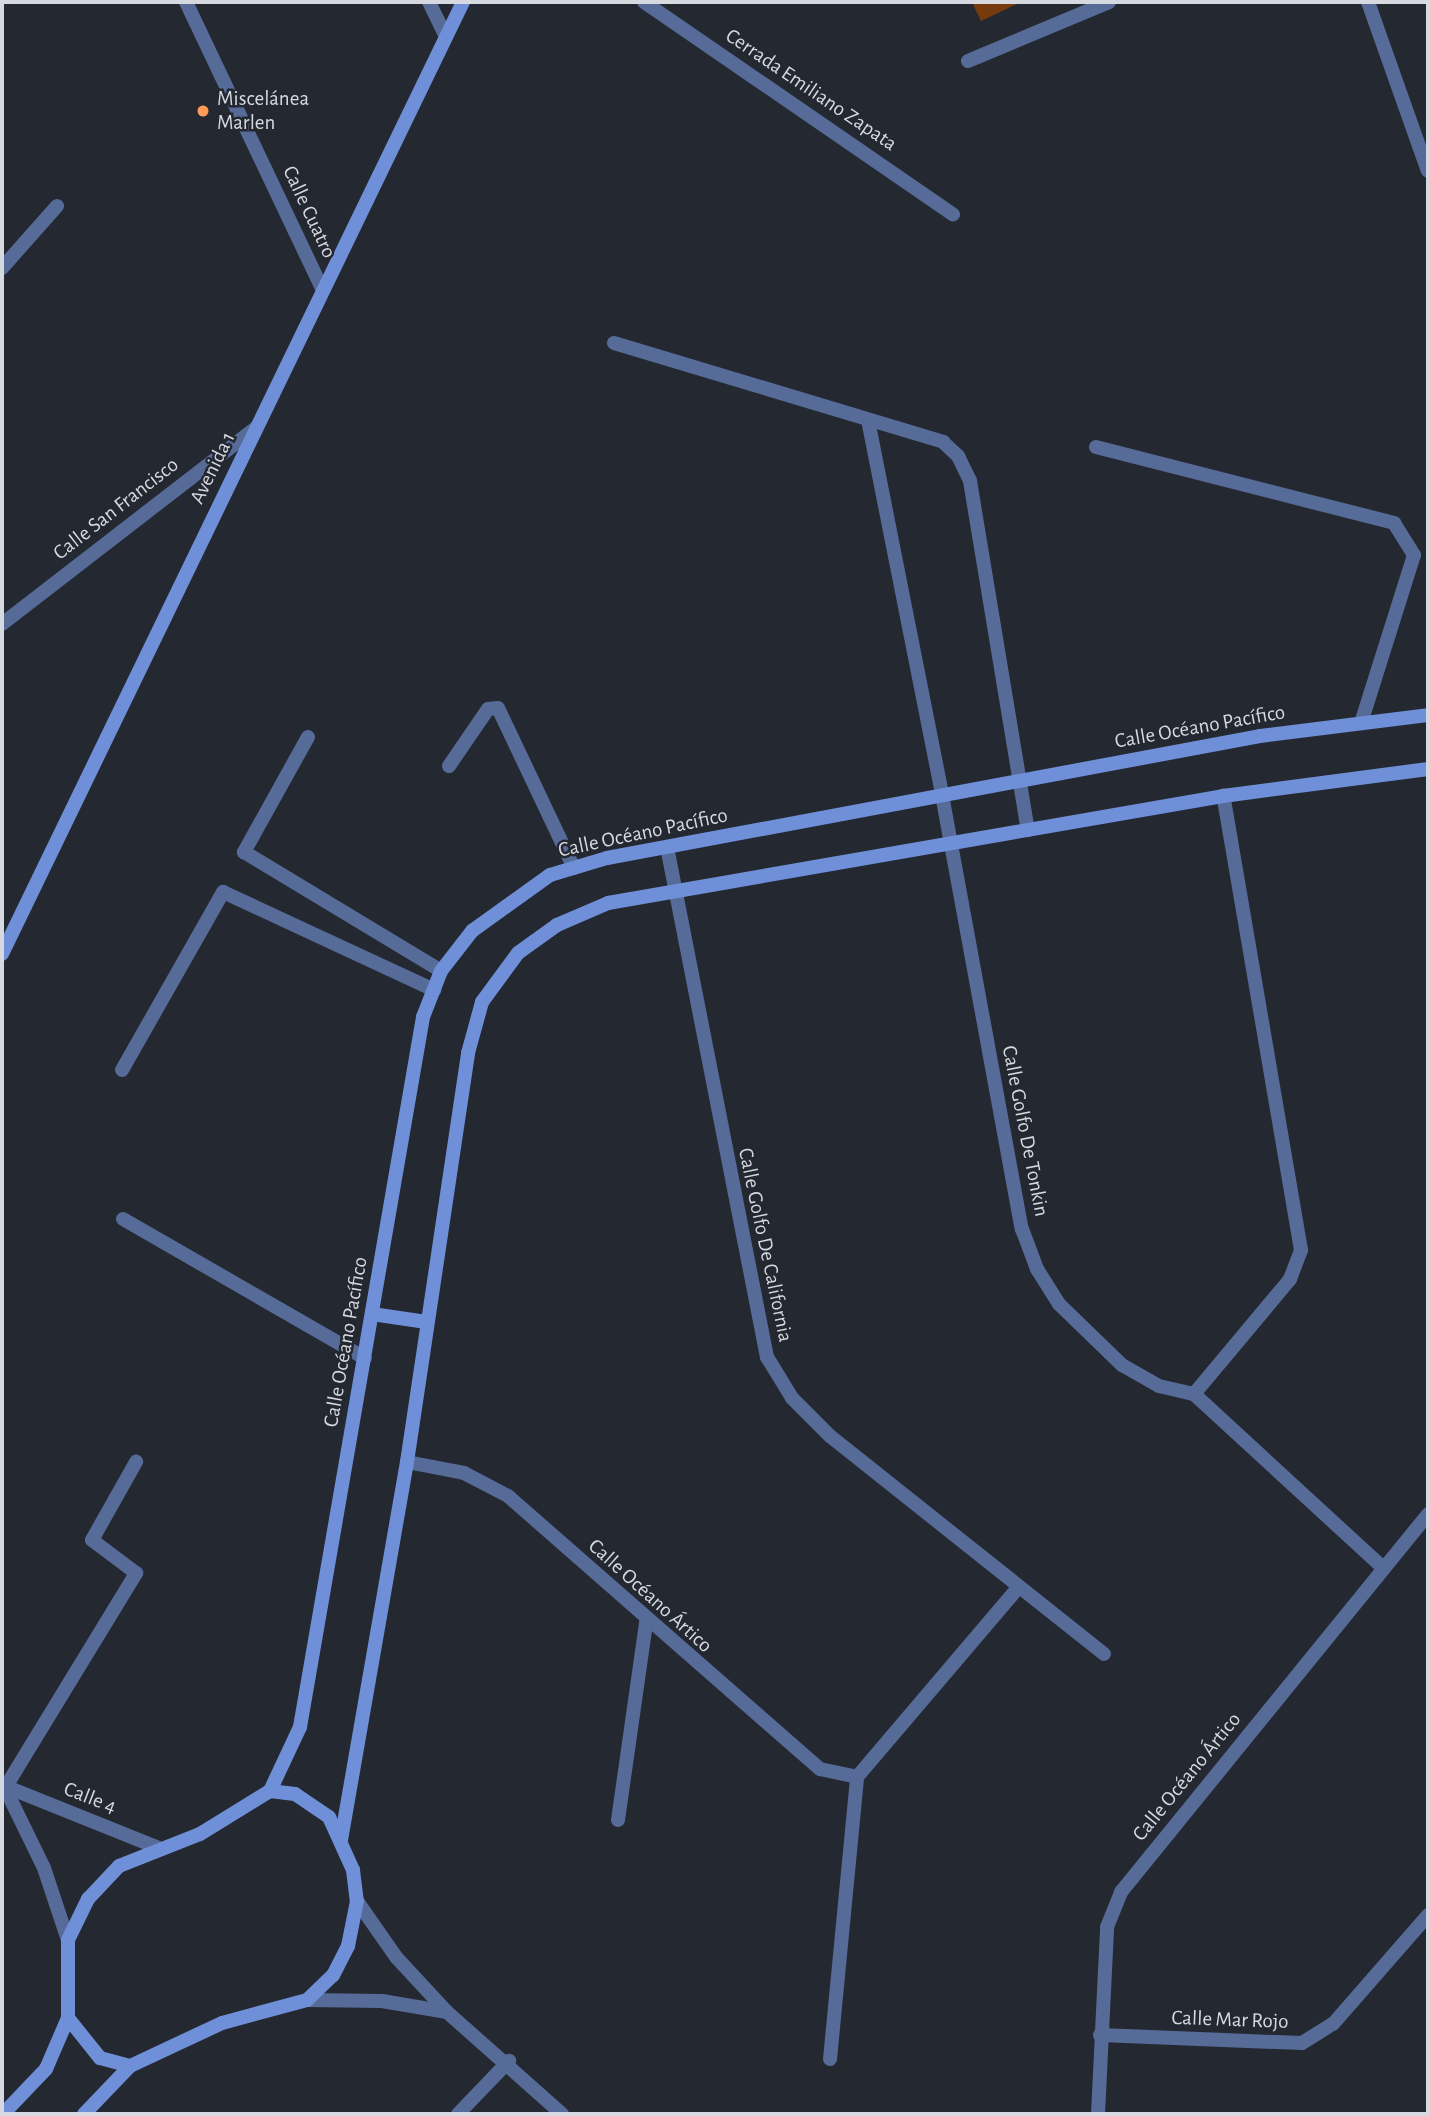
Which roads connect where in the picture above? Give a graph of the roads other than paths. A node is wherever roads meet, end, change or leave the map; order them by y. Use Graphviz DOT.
graph roads {
  1 [pos="186,2"];
  2 [pos="429,2"];
  3 [pos="463,2"];
  4 [pos="644,2"];
  5 [pos="1109,2"];
  6 [pos="1368,2"];
  7 [pos="446,37"];
  8 [pos="968,61"];
  9 [pos="1428,171"];
  10 [pos="57,206"];
  11 [pos="953,214"];
  12 [pos="2,268"];
  13 [pos="322,289"];
  14 [pos="614,343"];
  15 [pos="868,420"];
  16 [pos="256,428"];
  17 [pos="1096,447"];
  18 [pos="2,624"];
  19 [pos="1428,715"];
  20 [pos="1361,723"];
  21 [pos="308,737"];
  22 [pos="449,766"];
  23 [pos="1428,769"];
  24 [pos="1019,781"];
  25 [pos="942,795"];
  26 [pos="1223,796"];
  27 [pos="1028,830"];
  28 [pos="950,843"];
  29 [pos="667,846"];
  30 [pos="574,868"];
  31 [pos="675,892"];
  32 [pos="2,954"];
  33 [pos="441,971"];
  34 [pos="433,990"];
  35 [pos="122,1070"];
  36 [pos="123,1219"];
  37 [pos="372,1314"];
  38 [pos="426,1322"];
  39 [pos="365,1358"];
  40 [pos="1194,1394"];
  41 [pos="136,1462"];
  42 [pos="407,1462"];
  43 [pos="1428,1514"];
  44 [pos="1382,1568"];
  45 [pos="1018,1588"];
  46 [pos="646,1623"];
  47 [pos="1104,1654"];
  48 [pos="857,1777"];
  49 [pos="3,1786"];
  50 [pos="270,1791"];
  51 [pos="618,1820"];
  52 [pos="341,1840"];
  53 [pos="159,1848"];
  54 [pos="357,1900"];
  55 [pos="1428,1915"];
  56 [pos="68,1940"];
  57 [pos="307,2000"];
  58 [pos="447,2012"];
  59 [pos="68,2018"];
  60 [pos="1100,2035"];
  61 [pos="830,2059"];
  62 [pos="509,2061"];
  63 [pos="130,2066"];
  64 [pos="3,2114"];
  65 [pos="84,2114"];
  66 [pos="458,2114"];
  67 [pos="562,2114"];
  68 [pos="1098,2114"];
  1 -- 13 [label="street, Calle Cuatro"];
  2 -- 7 [label="street"];
  3 -- 7 [label="street, Avenida 1"];
  4 -- 11 [label="street, Cerrada Emiliano Zapata"];
  5 -- 8 [label="street"];
  6 -- 9 [label="street"];
  7 -- 13 [label="street, Avenida 1"];
  10 -- 12 [label="street"];
  13 -- 16 [label="street, Avenida 1"];
  14 -- 15 [label="street"];
  15 -- 24 [label="street"];
  15 -- 25 [label="street, Calle Golfo De Tonkin"];
  16 -- 18 [label="street, Calle San Francisco"];
  16 -- 32 [label="street, Avenida 1"];
  17 -- 20 [label="street"];
  19 -- 20 [label="street, Calle Océano Pacífico"];
  20 -- 24 [label="street, Calle Océano Pacífico"];
  21 -- 33 [label="street"];
  22 -- 30 [label="street"];
  23 -- 26 [label="street"];
  24 -- 25 [label="street, Calle Océano Pacífico"];
  24 -- 27 [label="street"];
  25 -- 28 [label="street, Calle Golfo De Tonkin"];
  25 -- 29 [label="street, Calle Océano Pacífico"];
  26 -- 27 [label="street"];
  26 -- 40 [label="street"];
  27 -- 28 [label="street"];
  28 -- 31 [label="street"];
  28 -- 40 [label="street, Calle Golfo De Tonkin"];
  29 -- 30 [label="street, Calle Océano Pacífico"];
  29 -- 31 [label="street, Calle Golfo De California"];
  30 -- 33 [label="street, Calle Océano Pacífico"];
  31 -- 38 [label="street"];
  31 -- 45 [label="street, Calle Golfo De California"];
  33 -- 34 [label="street, Calle Océano Pacífico"];
  34 -- 35 [label="street"];
  34 -- 37 [label="street, Calle Océano Pacífico"];
  36 -- 39 [label="street"];
  37 -- 38 [label="street"];
  37 -- 39 [label="street, Calle Océano Pacífico"];
  38 -- 42 [label="street"];
  39 -- 50 [label="street, Calle Océano Pacífico"];
  40 -- 44 [label="street, Calle Golfo De Tonkin"];
  41 -- 49 [label="street"];
  42 -- 46 [label="street, Calle Océano Ártico"];
  42 -- 52 [label="street"];
  43 -- 44 [label="street, Calle Océano Ártico"];
  44 -- 60 [label="street, Calle Océano Ártico"];
  45 -- 47 [label="street, Calle Golfo De California"];
  45 -- 48 [label="street"];
  46 -- 48 [label="street, Calle Océano Ártico"];
  46 -- 51 [label="street"];
  48 -- 61 [label="street"];
  49 -- 53 [label="street, Calle 4"];
  49 -- 56 [label="street"];
  50 -- 52 [label="street"];
  50 -- 53 [label="street"];
  52 -- 54 [label="street"];
  53 -- 56 [label="street"];
  54 -- 57 [label="street"];
  54 -- 58 [label="street"];
  55 -- 60 [label="street, Calle Mar Rojo"];
  56 -- 59 [label="street"];
  57 -- 58 [label="street"];
  57 -- 63 [label="street"];
  58 -- 62 [label="street"];
  59 -- 63 [label="street"];
  59 -- 64 [label="street"];
  60 -- 68 [label="street, Calle Océano Ártico"];
  62 -- 66 [label="street"];
  62 -- 67 [label="street"];
  63 -- 65 [label="street"];
}
